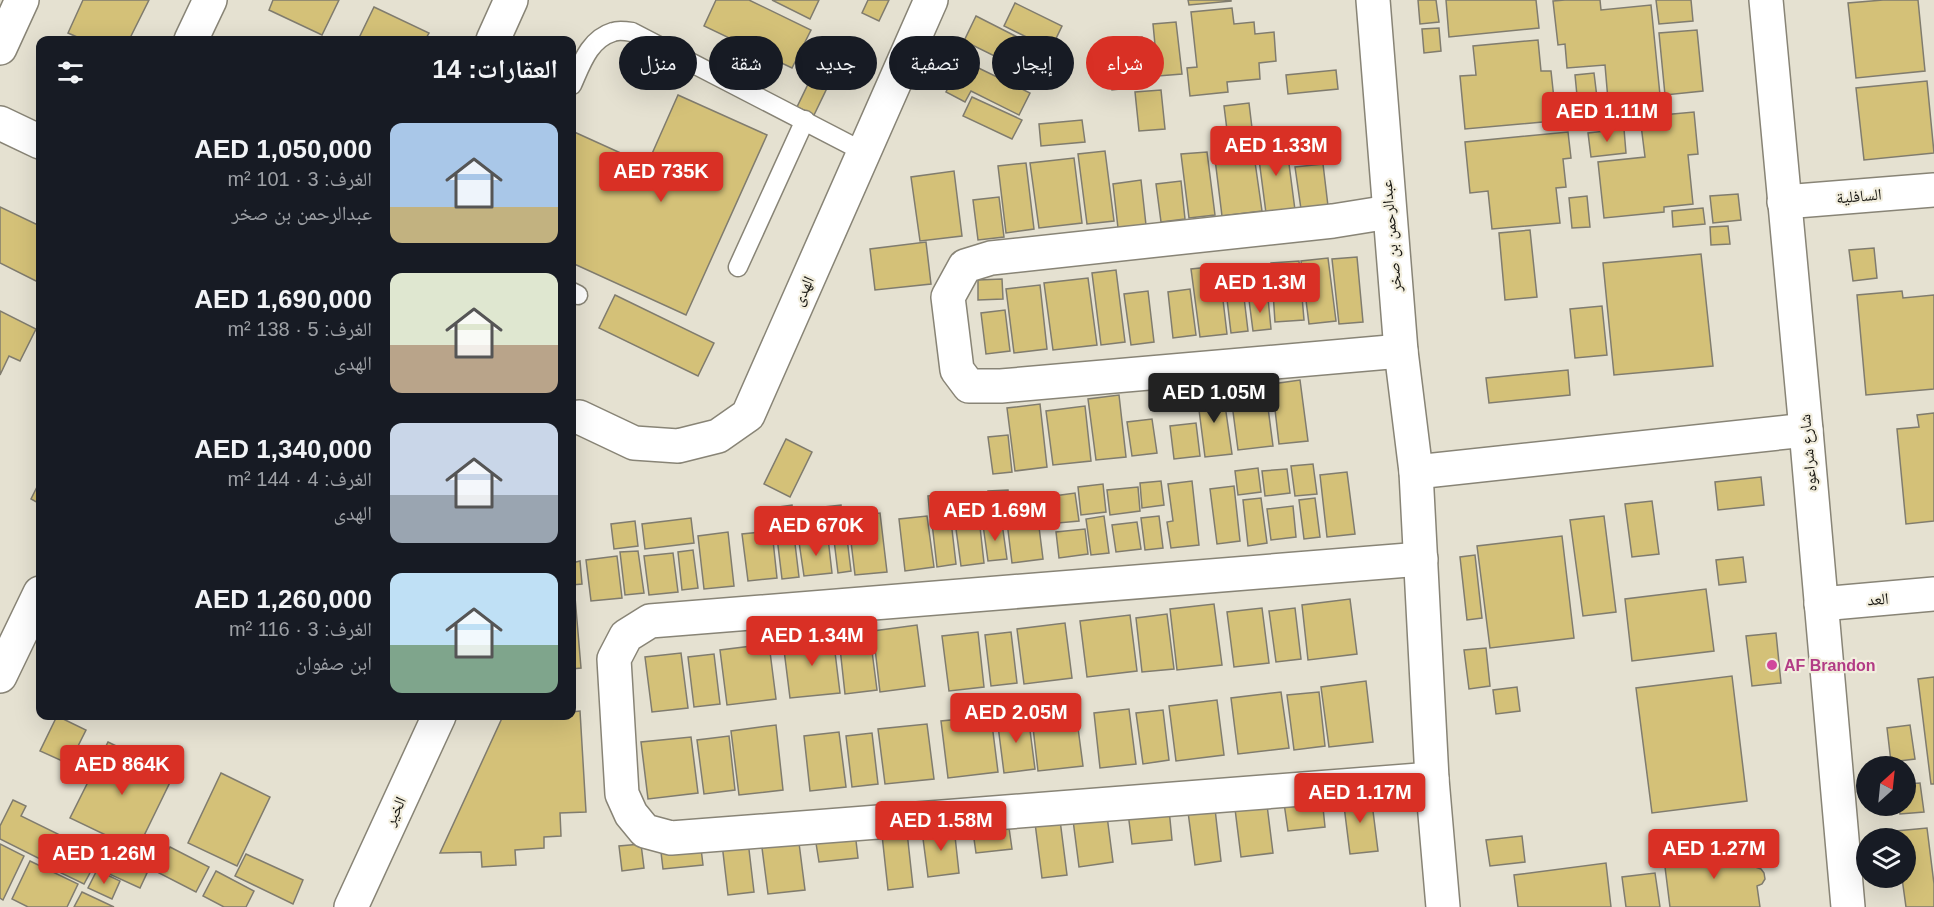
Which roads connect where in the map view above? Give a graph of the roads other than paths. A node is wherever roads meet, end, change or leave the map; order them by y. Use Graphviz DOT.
graph roads {
  1 [pos="22,0"];
  2 [pos="210,0"];
  3 [pos="511,0"];
  4 [pos="931,0"];
  5 [pos="1373,0"];
  6 [pos="1766,0"];
  7 [pos="192,36"];
  8 [pos="495,36"];
  9 [pos="0,48"];
  10 [pos="576,76"];
  11 [pos="805,120"];
  12 [pos="0,123"];
  13 [pos="36,140"];
  14 [pos="864,152"];
  15 [pos="1934,190"];
  16 [pos="1784,202"];
  17 [pos="1389,212"];
  18 [pos="738,267"];
  19 [pos="1401,351"];
  20 [pos="576,421"];
  21 [pos="1806,430"];
  22 [pos="1416,472"];
  23 [pos="1421,559"];
  24 [pos="1934,594"];
  25 [pos="36,601"];
  26 [pos="1821,604"];
  27 [pos="0,676"];
  28 [pos="438,720"];
  29 [pos="1432,779"];
  30 [pos="351,907"];
  31 [pos="1443,907"];
  32 [pos="1848,907"];
  1 -- 9 [label="street"];
  2 -- 7 [label="street"];
  3 -- 8 [label="street"];
  4 -- 14 [label="street, الهدى"];
  5 -- 17 [label="street, عبدالرحمن بن صخر"];
  6 -- 16 [label="street, شارع شراعوه"];
  10 -- 11 [label="lane"];
  11 -- 14 [label="lane"];
  11 -- 18 [label="lane"];
  12 -- 13 [label="street"];
  14 -- 20 [label="street, الهدى"];
  15 -- 16 [label="street, السافلية"];
  16 -- 21 [label="street, شارع شراعوه"];
  17 -- 19 [label="street, عبدالرحمن بن صخر"];
  17 -- 19 [label="street"];
  19 -- 22 [label="street, عبدالرحمن بن صخر"];
  21 -- 22 [label="street"];
  21 -- 26 [label="street, شارع شراعوه"];
  22 -- 23 [label="street, عبدالرحمن بن صخر"];
  23 -- 29 [label="street, عبدالرحمن بن صخر"];
  23 -- 29 [label="street"];
  24 -- 26 [label="street, العد"];
  25 -- 27 [label="street"];
  26 -- 32 [label="street, شارع شراعوه"];
  28 -- 30 [label="street, الخير"];
  29 -- 31 [label="street, عبدالرحمن بن صخر"];
}
